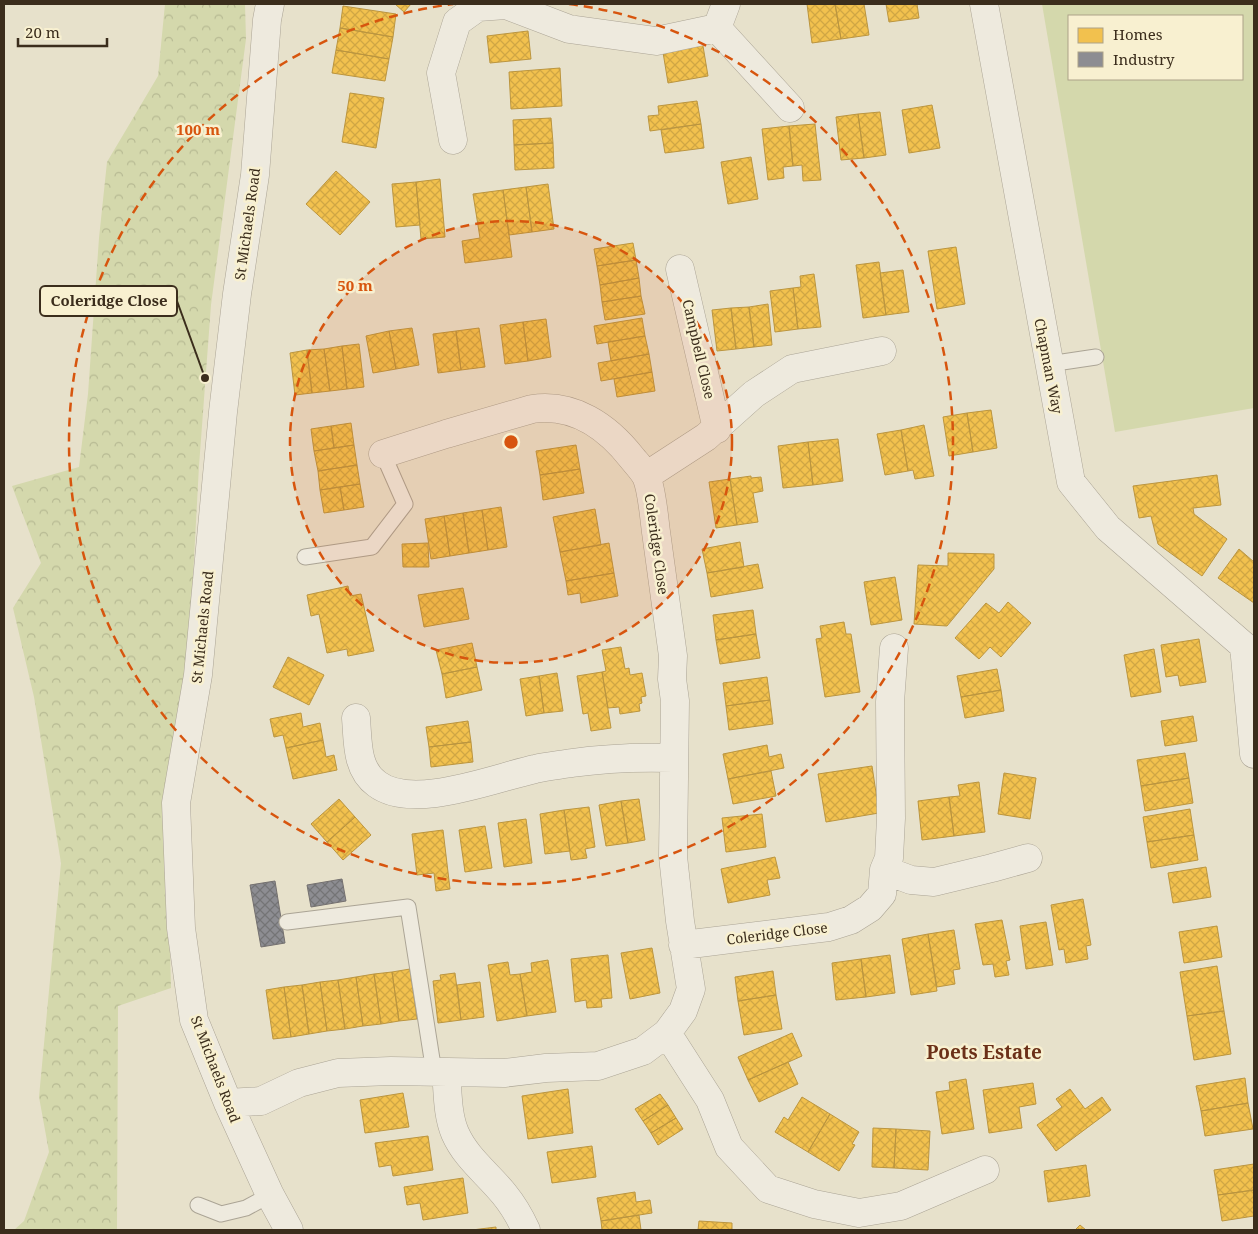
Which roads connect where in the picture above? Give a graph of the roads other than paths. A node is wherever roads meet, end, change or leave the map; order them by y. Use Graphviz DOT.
graph roads {
  1 [pos="270,4"];
  2 [pos="984,4"];
  3 [pos="721,16"];
  4 [pos="790,108"];
  5 [pos="453,140"];
  6 [pos="680,269"];
  7 [pos="882,351"];
  8 [pos="1096,357"];
  9 [pos="1049,364"];
  10 [pos="717,429"];
  11 [pos="383,454"];
  12 [pos="646,476"];
  13 [pos="305,558"];
  14 [pos="1249,645"];
  15 [pos="894,648"];
  16 [pos="356,718"];
  17 [pos="1254,754"];
  18 [pos="674,758"];
  19 [pos="1028,858"];
  20 [pos="884,870"];
  21 [pos="287,922"];
  22 [pos="683,945"];
  23 [pos="667,1033"];
  24 [pos="440,1072"];
  25 [pos="228,1103"];
  26 [pos="985,1170"];
  27 [pos="270,1195"];
  28 [pos="198,1205"];
  29 [pos="289,1230"];
  30 [pos="526,1230"];
  1 -- 25 [label="street, St Michaels Road"];
  2 -- 9 [label="street, Chapman Way"];
  3 -- 4 [label="street"];
  3 -- 5 [label="street"];
  6 -- 10 [label="street, Campbell Close"];
  7 -- 10 [label="street"];
  8 -- 9 [label="lane"];
  9 -- 14 [label="street, Chapman Way"];
  10 -- 12 [label="street"];
  11 -- 12 [label="street, Coleridge Close"];
  11 -- 13 [label="lane"];
  12 -- 18 [label="street, Coleridge Close"];
  14 -- 17 [label="street"];
  15 -- 20 [label="street, Coleridge Close"];
  16 -- 18 [label="street"];
  18 -- 22 [label="street, Coleridge Close"];
  19 -- 20 [label="street"];
  20 -- 22 [label="street, Coleridge Close"];
  21 -- 24 [label="lane"];
  22 -- 23 [label="street, Coleridge Close"];
  23 -- 24 [label="street, Coleridge Close"];
  23 -- 26 [label="street"];
  24 -- 25 [label="street, Coleridge Close"];
  24 -- 30 [label="street"];
  25 -- 27 [label="street, St Michaels Road"];
  27 -- 28 [label="lane"];
  27 -- 29 [label="street, St Michaels Road"];
}
